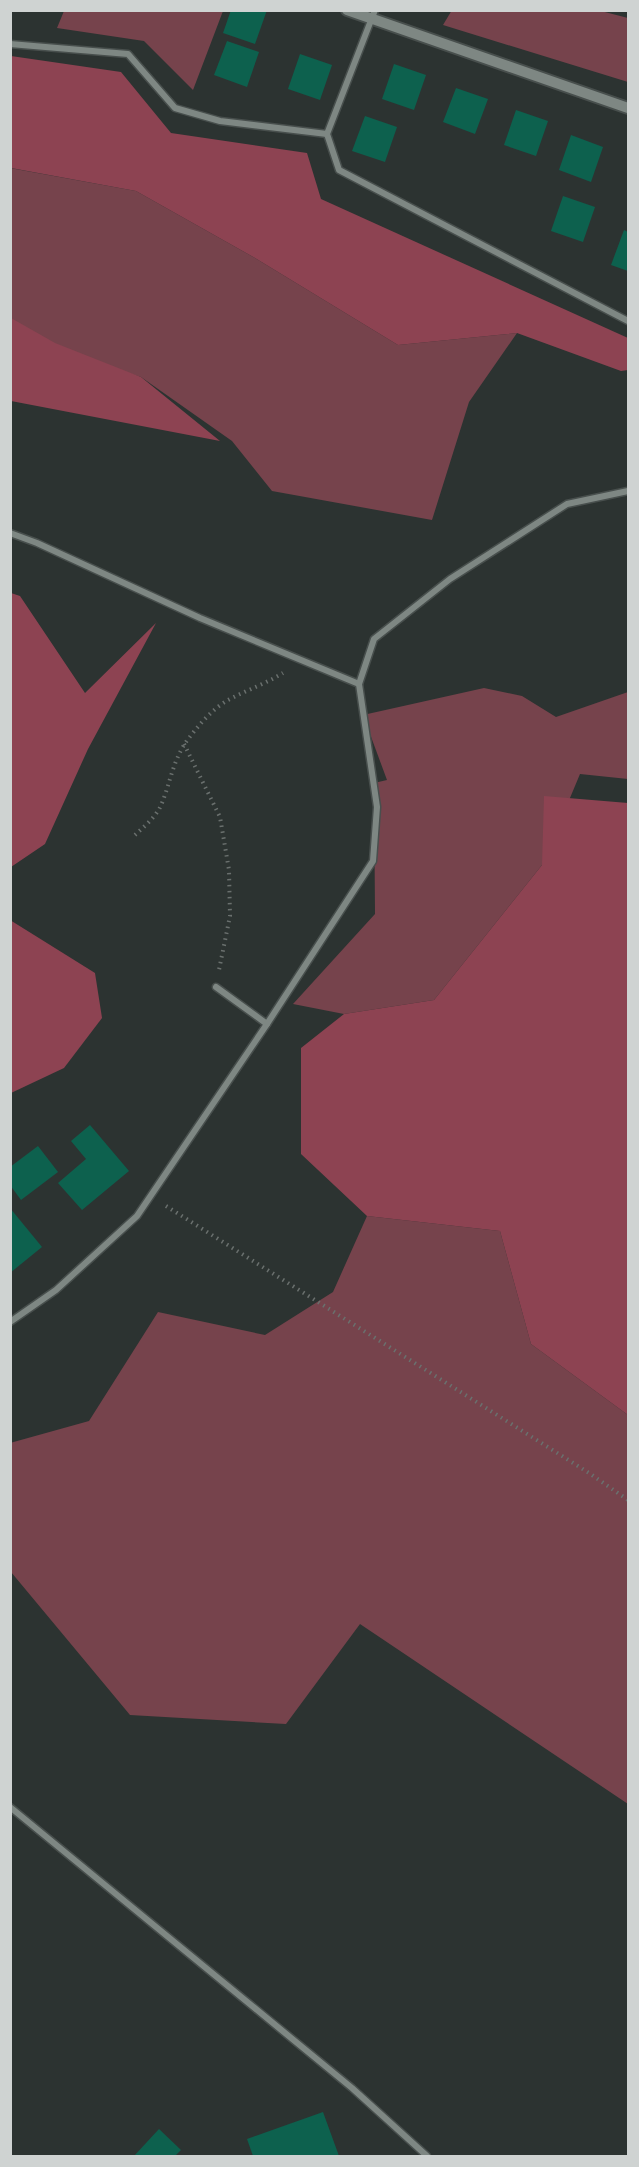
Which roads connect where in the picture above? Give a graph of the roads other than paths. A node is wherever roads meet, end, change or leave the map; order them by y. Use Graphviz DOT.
graph roads {
  1 [pos="347,10"];
  2 [pos="373,15"];
  3 [pos="10,44"];
  4 [pos="628,108"];
  5 [pos="327,134"];
  6 [pos="628,321"];
  7 [pos="628,491"];
  8 [pos="10,533"];
  9 [pos="359,684"];
  10 [pos="216,987"];
  11 [pos="267,1024"];
  12 [pos="10,1322"];
  13 [pos="10,1807"];
  14 [pos="427,2157"];
  1 -- 2 [label="street"];
  2 -- 4 [label="street"];
  2 -- 5 [label="street"];
  3 -- 5 [label="street"];
  5 -- 6 [label="street"];
  7 -- 9 [label="street"];
  8 -- 9 [label="street"];
  9 -- 11 [label="street"];
  10 -- 11 [label="street"];
  11 -- 12 [label="street"];
  13 -- 14 [label="street"];
}
